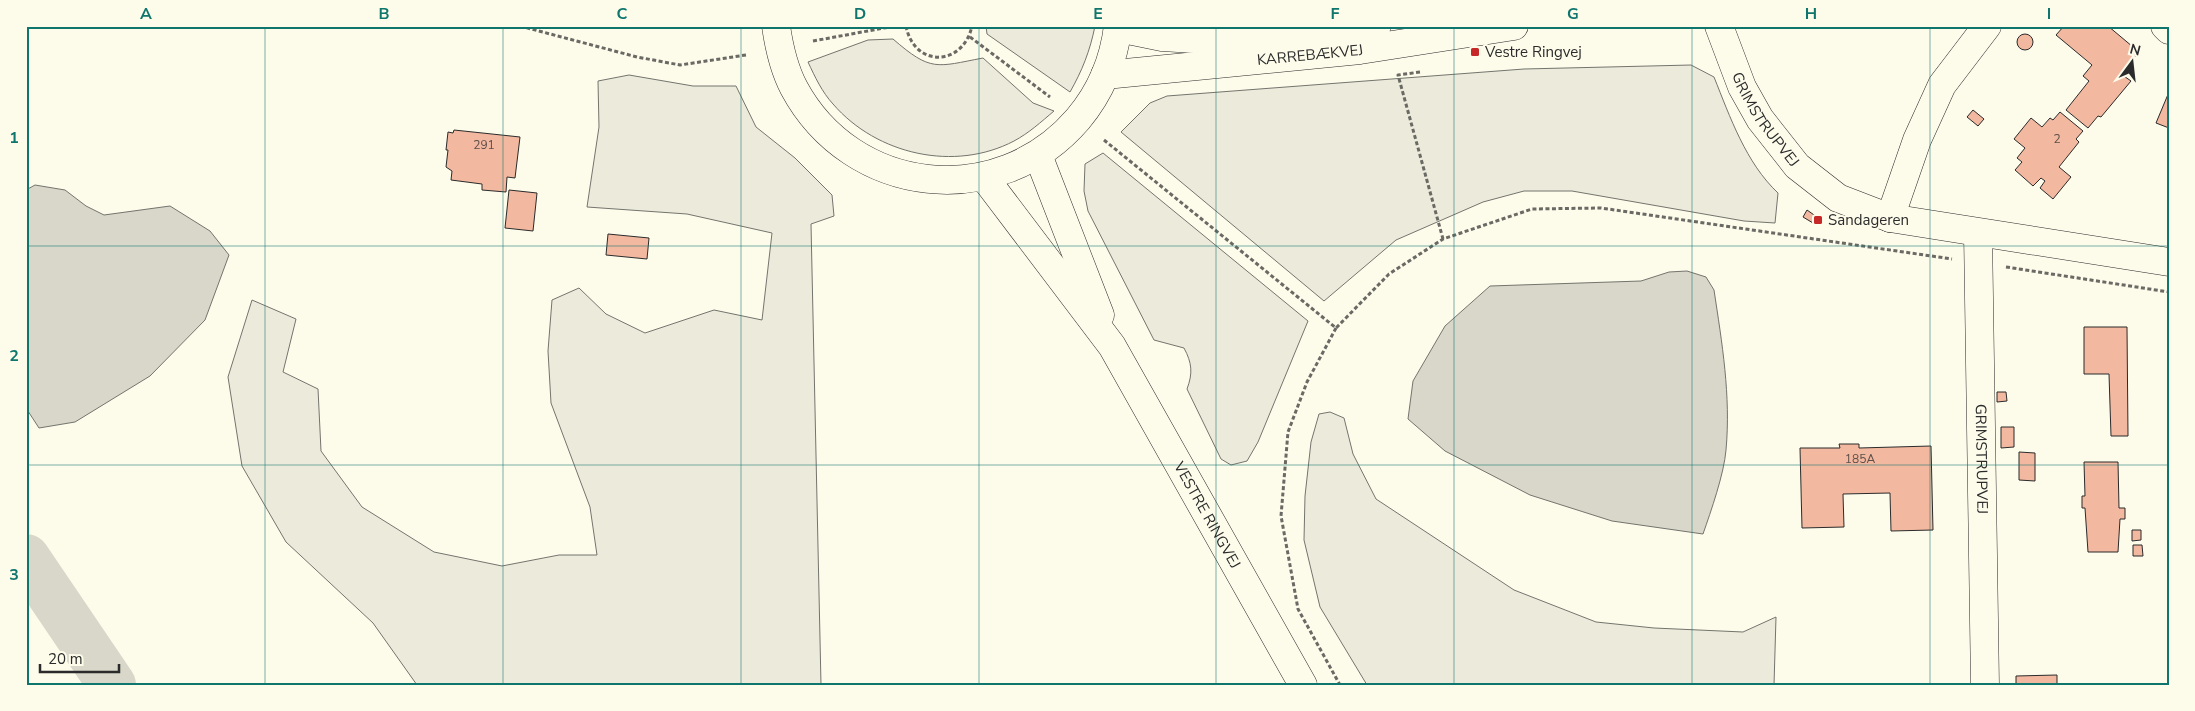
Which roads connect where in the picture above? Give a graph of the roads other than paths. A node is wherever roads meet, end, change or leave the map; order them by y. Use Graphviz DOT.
graph roads {
  1 [pos="776,26"];
  2 [pos="1392,26"];
  3 [pos="1514,26"];
  4 [pos="1719,26"];
  5 [pos="1987,26"];
  6 [pos="2165,26"];
  7 [pos="1118,27"];
  8 [pos="2169,30"];
  9 [pos="1106,75"];
  10 [pos="1038,155"];
  11 [pos="984,177"];
  12 [pos="1890,218"];
  13 [pos="1978,233"];
  14 [pos="2169,262"];
  15 [pos="1112,346"];
  16 [pos="1303,685"];
  17 [pos="1985,685"];
  1 -- 11 [label="street"];
  2 -- 7 [label="street, KARREBÆKVEJ"];
  3 -- 9 [label="street, KARREBÆKVEJ"];
  4 -- 12 [label="street, GRIMSTRUPVEJ"];
  5 -- 12 [label="street"];
  6 -- 8 [label="street"];
  7 -- 9 [label="street"];
  9 -- 10 [label="street"];
  10 -- 11 [label="street"];
  10 -- 15 [label="street, VESTRE RINGVEJ"];
  11 -- 15 [label="street, VESTRE RINGVEJ"];
  12 -- 13 [label="street, GRIMSTRUPVEJ"];
  13 -- 14 [label="street, GRIMSTRUPVEJ"];
  13 -- 17 [label="street, GRIMSTRUPVEJ"];
  15 -- 16 [label="street, VESTRE RINGVEJ"];
}
